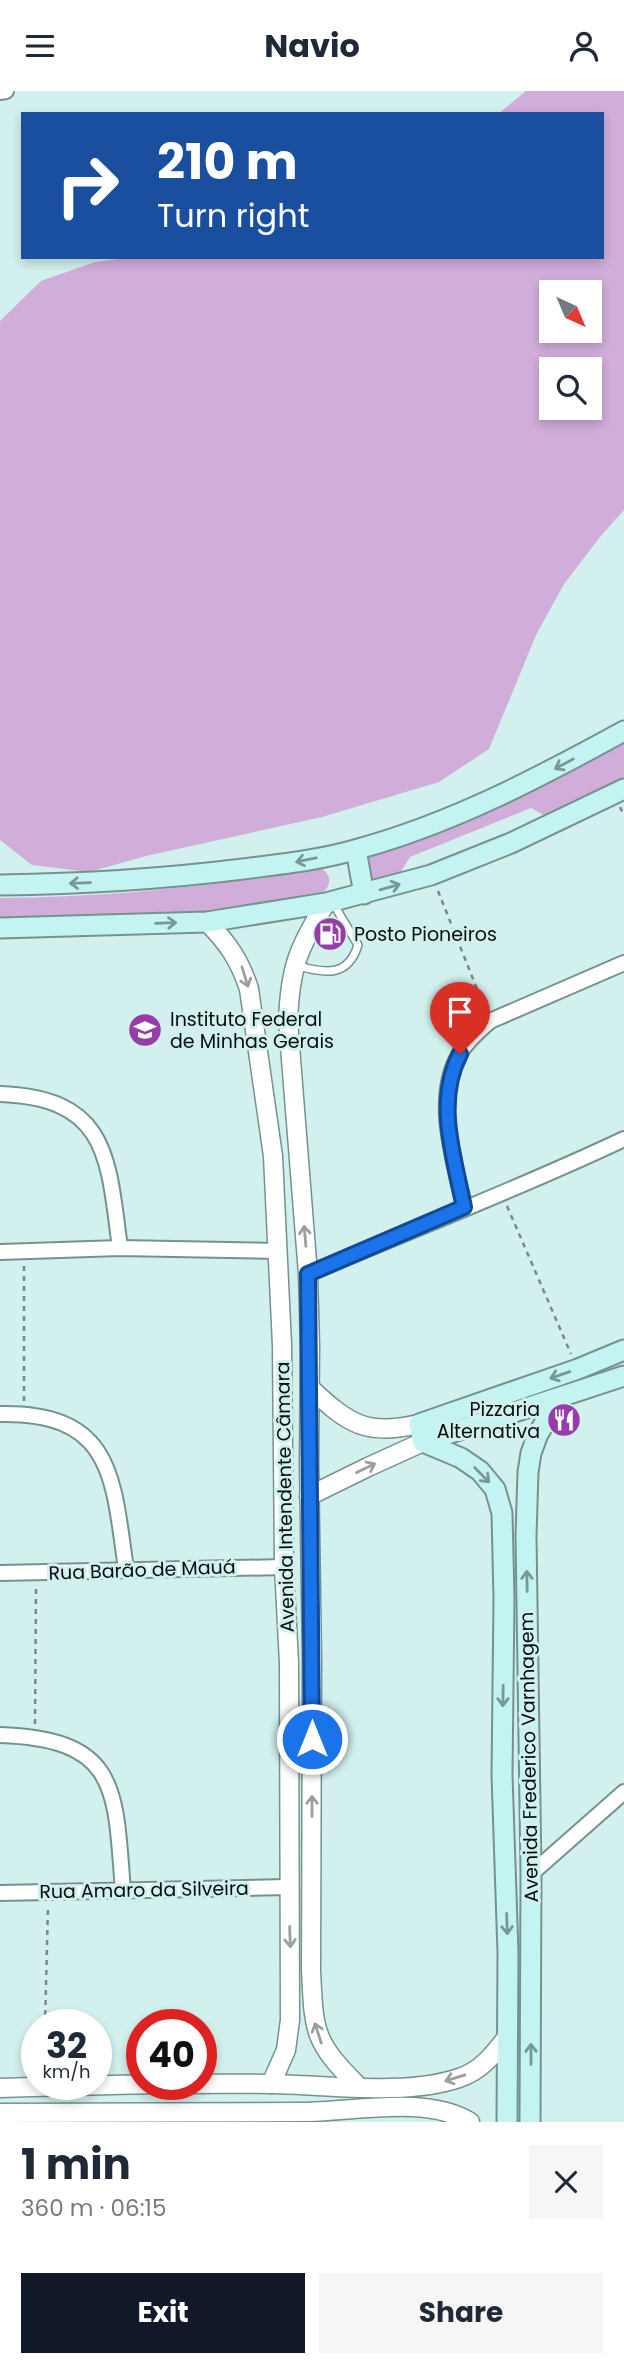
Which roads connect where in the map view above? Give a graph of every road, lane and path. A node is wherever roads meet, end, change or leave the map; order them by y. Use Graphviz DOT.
graph roads {
  1 [pos="6,91"];
  2 [pos="0,92"];
  3 [pos="624,731"];
  4 [pos="624,789"];
  5 [pos="356,850"];
  6 [pos="431,875"];
  7 [pos="0,885"];
  8 [pos="364,894"];
  9 [pos="329,902"];
  10 [pos="207,922"];
  11 [pos="0,928"];
  12 [pos="624,963"];
  13 [pos="293,965"];
  14 [pos="490,1021"];
  15 [pos="0,1094"];
  16 [pos="624,1139"];
  17 [pos="298,1155"];
  18 [pos="273,1156"];
  19 [pos="502,1193"];
  20 [pos="464,1207"];
  21 [pos="120,1248"];
  22 [pos="277,1251"];
  23 [pos="0,1252"];
  24 [pos="23,1252"];
  25 [pos="308,1274"];
  26 [pos="282,1345"];
  27 [pos="310,1345"];
  28 [pos="624,1350"];
  29 [pos="578,1369"];
  30 [pos="624,1376"];
  31 [pos="310,1388"];
  32 [pos="559,1399"];
  33 [pos="24,1413"];
  34 [pos="0,1414"];
  35 [pos="421,1433"];
  36 [pos="309,1496"];
  37 [pos="504,1535"];
  38 [pos="526,1536"];
  39 [pos="284,1567"];
  40 [pos="126,1569"];
  41 [pos="0,1573"];
  42 [pos="36,1573"];
  43 [pos="312,1662"];
  44 [pos="289,1663"];
  45 [pos="0,1735"];
  46 [pos="35,1736"];
  47 [pos="624,1792"];
  48 [pos="531,1874"];
  49 [pos="288,1887"];
  50 [pos="123,1891"];
  51 [pos="48,1892"];
  52 [pos="0,1893"];
  53 [pos="291,1969"];
  54 [pos="311,1970"];
  55 [pos="508,2007"];
  56 [pos="531,2008"];
  57 [pos="46,2009"];
  58 [pos="507,2037"];
  59 [pos="271,2084"];
  60 [pos="217,2085"];
  61 [pos="126,2086"];
  62 [pos="358,2087"];
  63 [pos="413,2087"];
  64 [pos="0,2088"];
  65 [pos="180,2100"];
  66 [pos="410,2108"];
  67 [pos="181,2111"];
  68 [pos="0,2113"];
  69 [pos="307,2117"];
  70 [pos="470,2122"];
  71 [pos="507,2122"];
  72 [pos="530,2122"];
  1 -- 2 [label="street"];
  3 -- 5 [label="main road, one-way"];
  4 -- 6 [label="main road"];
  5 -- 7 [label="main road, one-way"];
  5 -- 8 [label="main road"];
  8 -- 6 [label="main road, one-way"];
  6 -- 14 [label="path"];
  8 -- 9 [label="main road"];
  9 -- 10 [label="main road"];
  9 -- 13 [label="street, Avenida Intendente Câmara"];
  9 -- 13 [label="lane"];
  11 -- 10 [label="main road, one-way"];
  10 -- 18 [label="street, Avenida Intendente Câmara, one-way"];
  12 -- 14 [label="street"];
  13 -- 17 [label="street, Avenida Intendente Câmara"];
  14 -- 20 [label="street"];
  15 -- 21 [label="street"];
  16 -- 19 [label="street"];
  17 -- 18 [label="street"];
  25 -- 17 [label="street, Avenida Intendente Câmara, one-way"];
  18 -- 22 [label="street, Avenida Intendente Câmara"];
  19 -- 20 [label="street"];
  19 -- 29 [label="path"];
  20 -- 25 [label="street"];
  21 -- 22 [label="street"];
  21 -- 24 [label="street"];
  22 -- 26 [label="street, Avenida Intendente Câmara"];
  23 -- 24 [label="street"];
  24 -- 33 [label="path"];
  25 -- 27 [label="street, Avenida Intendente Câmara"];
  26 -- 27 [label="street"];
  26 -- 39 [label="street, Avenida Intendente Câmara"];
  27 -- 31 [label="street, Avenida Intendente Câmara"];
  28 -- 29 [label="main road"];
  29 -- 35 [label="main road, one-way"];
  30 -- 32 [label="main road"];
  31 -- 35 [label="street"];
  31 -- 36 [label="street, Avenida Intendente Câmara"];
  32 -- 35 [label="main road"];
  32 -- 38 [label="main road, Avenida Frederico Varnhagem"];
  33 -- 34 [label="street"];
  33 -- 40 [label="street"];
  36 -- 35 [label="street, one-way"];
  35 -- 37 [label="main road, Avenida Frederico Varnhagem, one-way"];
  36 -- 43 [label="street, Avenida Intendente Câmara"];
  37 -- 38 [label="main road"];
  37 -- 55 [label="main road, Avenida Frederico Varnhagem, one-way"];
  48 -- 38 [label="main road, Avenida Frederico Varnhagem, one-way"];
  39 -- 40 [label="street, Rua Barão de Mauá"];
  39 -- 44 [label="street, Avenida Intendente Câmara"];
  40 -- 42 [label="street, Rua Barão de Mauá"];
  41 -- 42 [label="street, Rua Barão de Mauá"];
  42 -- 46 [label="path"];
  43 -- 44 [label="street"];
  54 -- 43 [label="street, Avenida Intendente Câmara, one-way"];
  44 -- 49 [label="street, Avenida Intendente Câmara"];
  45 -- 46 [label="street"];
  46 -- 50 [label="street"];
  47 -- 48 [label="street"];
  48 -- 56 [label="main road, Avenida Frederico Varnhagem"];
  49 -- 50 [label="street, Rua Amaro da Silveira"];
  49 -- 53 [label="street, Avenida Intendente Câmara, one-way"];
  50 -- 51 [label="street, Rua Amaro da Silveira"];
  51 -- 52 [label="street, Rua Amaro da Silveira"];
  51 -- 57 [label="path"];
  53 -- 54 [label="street"];
  53 -- 59 [label="street, Avenida Intendente Câmara"];
  62 -- 54 [label="street, Avenida Intendente Câmara, one-way"];
  55 -- 56 [label="main road"];
  55 -- 58 [label="main road, Avenida Frederico Varnhagem"];
  72 -- 56 [label="main road, Avenida Frederico Varnhagem, one-way"];
  58 -- 63 [label="street, one-way"];
  58 -- 71 [label="main road, Avenida Frederico Varnhagem"];
  59 -- 60 [label="street"];
  59 -- 62 [label="street"];
  61 -- 64 [label="street"];
  62 -- 63 [label="street"];
  63 -- 66 [label="street"];
  65 -- 67 [label="street"];
  66 -- 69 [label="street"];
  66 -- 70 [label="street"];
  67 -- 68 [label="street"];
  67 -- 69 [label="street"];
}
